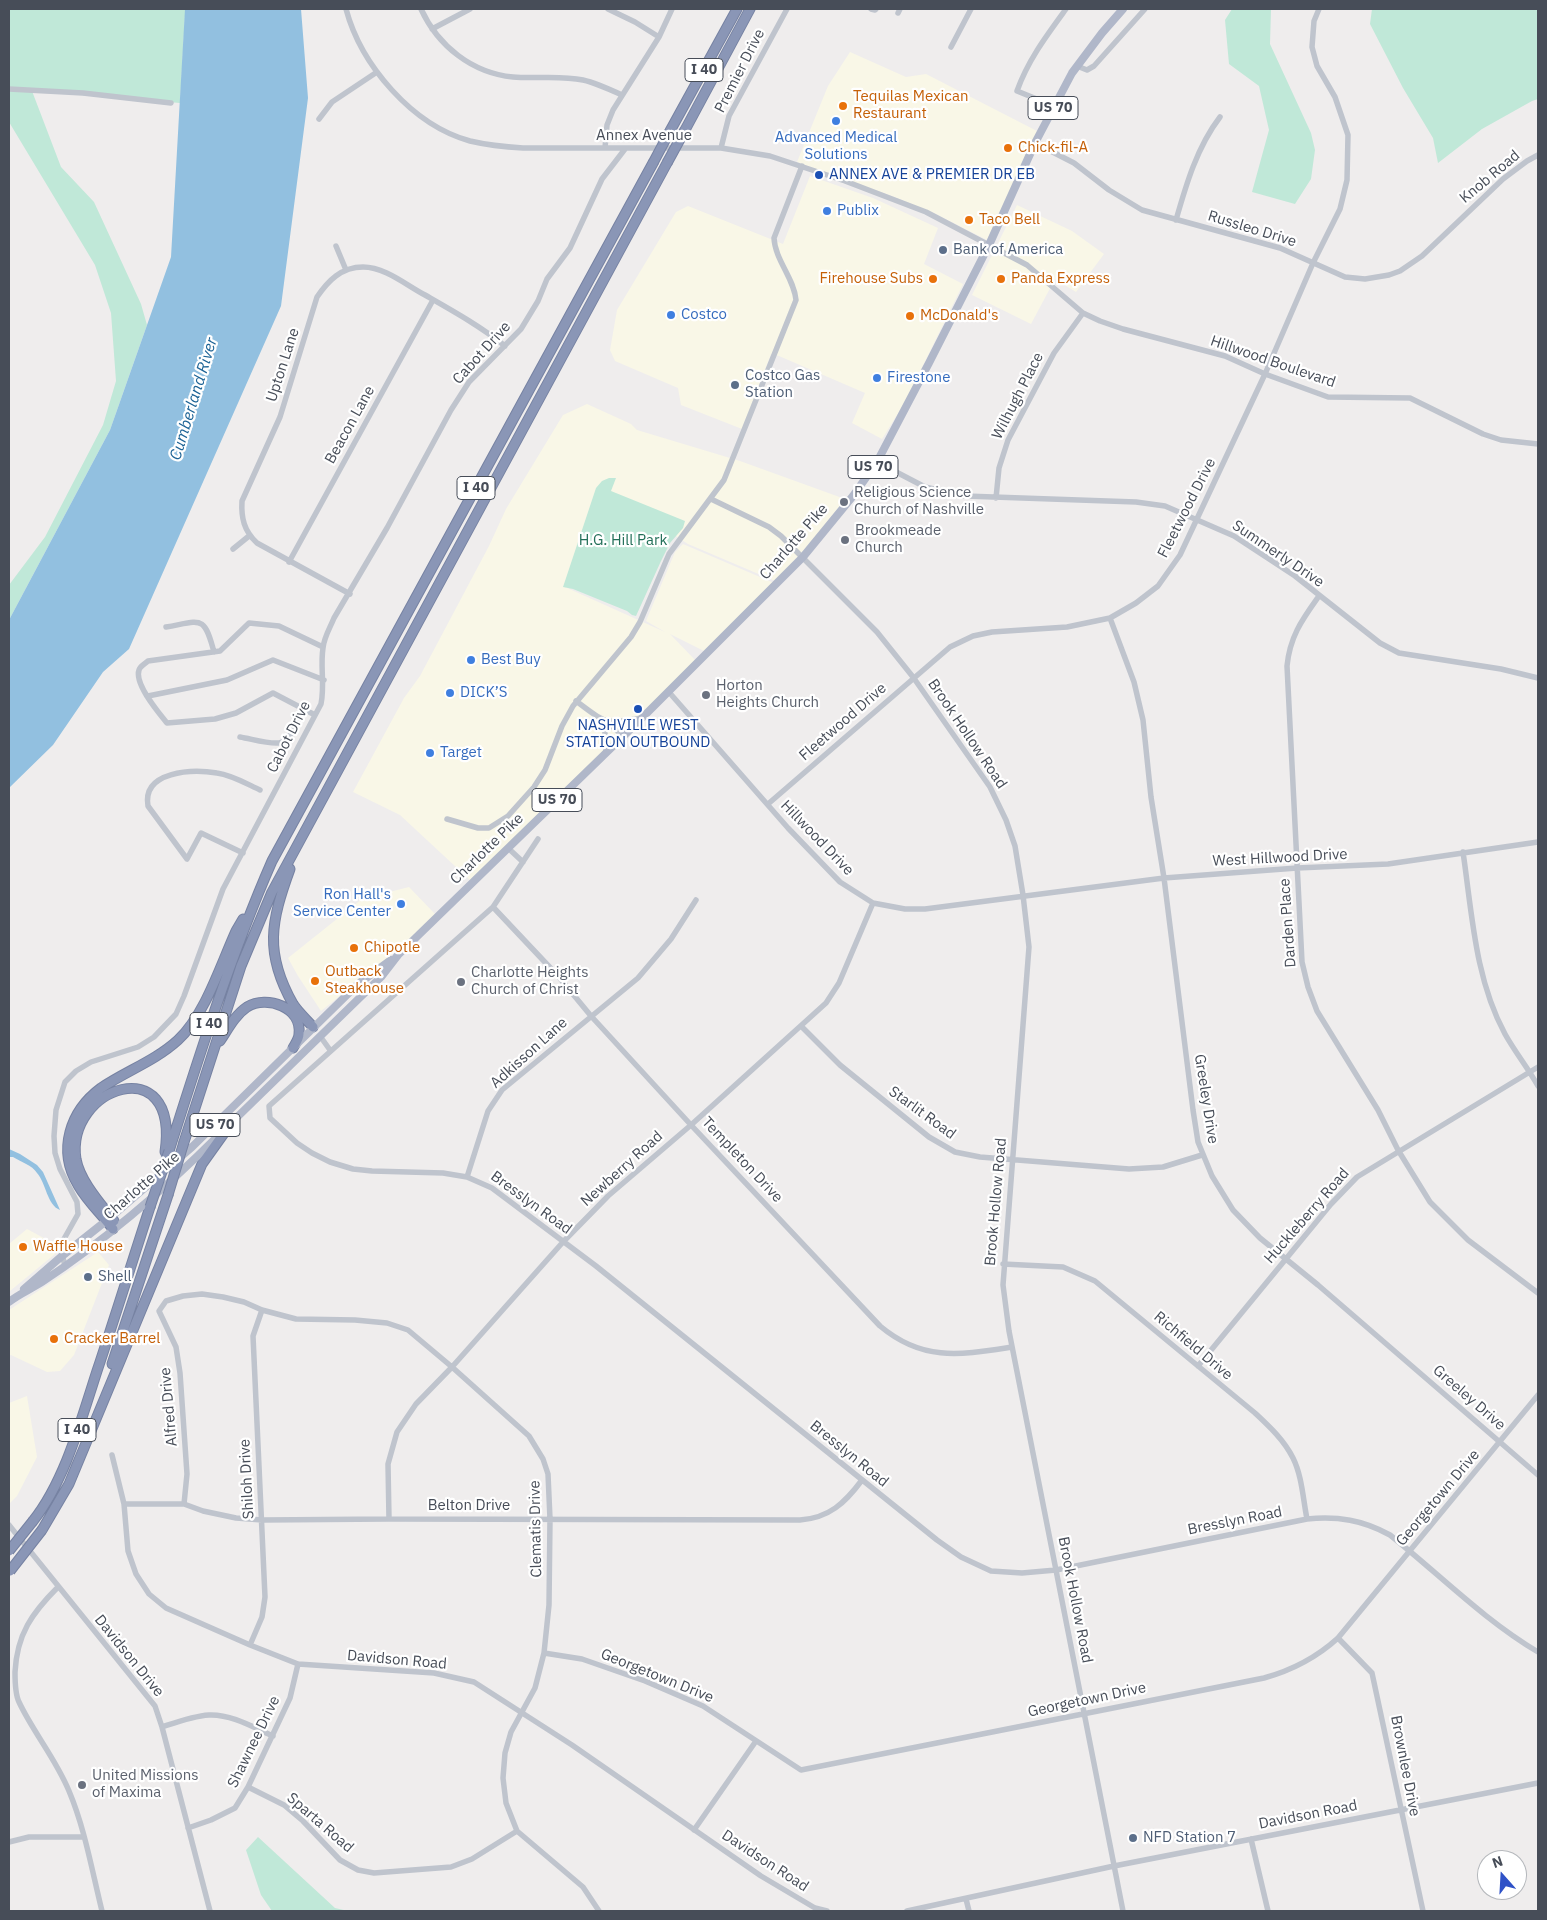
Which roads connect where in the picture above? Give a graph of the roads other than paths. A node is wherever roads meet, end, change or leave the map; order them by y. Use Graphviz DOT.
graph roads {
  1 [pos="346,9"];
  2 [pos="421,9"];
  3 [pos="470,9"];
  4 [pos="608,9"];
  5 [pos="672,9"];
  6 [pos="737,9"];
  7 [pos="750,9"];
  8 [pos="787,9"];
  9 [pos="871,9"];
  10 [pos="876,9"];
  11 [pos="971,9"];
  12 [pos="1066,9"];
  13 [pos="1123,9"];
  14 [pos="1145,9"];
  15 [pos="1319,9"];
  16 [pos="432,29"];
  17 [pos="659,37"];
  18 [pos="951,47"];
  19 [pos="1077,66"];
  20 [pos="377,72"];
  21 [pos="9,89"];
  22 [pos="622,95"];
  23 [pos="171,103"];
  24 [pos="1054,106"];
  25 [pos="1220,117"];
  26 [pos="319,119"];
  27 [pos="1035,143"];
  28 [pos="605,148"];
  29 [pos="721,148"];
  30 [pos="625,149"];
  31 [pos="1538,154"];
  32 [pos="802,166"];
  33 [pos="1176,220"];
  34 [pos="1458,220"];
  35 [pos="989,245"];
  36 [pos="336,246"];
  37 [pos="1313,263"];
  38 [pos="346,270"];
  39 [pos="433,300"];
  40 [pos="1083,313"];
  41 [pos="505,346"];
  42 [pos="1265,374"];
  43 [pos="1538,444"];
  44 [pos="877,462"];
  45 [pos="711,498"];
  46 [pos="996,498"];
  47 [pos="1198,519"];
  48 [pos="249,536"];
  49 [pos="233,549"];
  50 [pos="803,558"];
  51 [pos="289,562"];
  52 [pos="350,594"];
  53 [pos="1319,596"];
  54 [pos="1110,618"];
  55 [pos="166,627"];
  56 [pos="323,647"];
  57 [pos="214,652"];
  58 [pos="913,677"];
  59 [pos="1538,678"];
  60 [pos="324,680"];
  61 [pos="668,691"];
  62 [pos="148,696"];
  63 [pos="576,701"];
  64 [pos="303,709"];
  65 [pos="315,715"];
  66 [pos="642,718"];
  67 [pos="600,719"];
  68 [pos="606,721"];
  69 [pos="623,736"];
  70 [pos="240,738"];
  71 [pos="606,753"];
  72 [pos="260,790"];
  73 [pos="768,804"];
  74 [pos="447,820"];
  75 [pos="301,836"];
  76 [pos="538,839"];
  77 [pos="1538,842"];
  78 [pos="508,848"];
  79 [pos="1463,852"];
  80 [pos="243,853"];
  81 [pos="523,862"];
  82 [pos="1297,868"];
  83 [pos="1164,878"];
  84 [pos="1023,895"];
  85 [pos="255,899"];
  86 [pos="696,900"];
  87 [pos="873,903"];
  88 [pos="493,907"];
  89 [pos="398,955"];
  90 [pos="591,1016"];
  91 [pos="801,1026"];
  92 [pos="313,1027"];
  93 [pos="320,1036"];
  94 [pos="293,1048"];
  95 [pos="330,1050"];
  96 [pos="212,1054"];
  97 [pos="1538,1067"];
  98 [pos="1530,1072"];
  99 [pos="1538,1086"];
  100 [pos="232,1122"];
  101 [pos="691,1125"];
  102 [pos="1398,1150"];
  103 [pos="167,1153"];
  104 [pos="1202,1155"];
  105 [pos="1012,1160"];
  106 [pos="467,1177"];
  107 [pos="109,1219"];
  108 [pos="115,1227"];
  109 [pos="564,1242"];
  110 [pos="62,1256"];
  111 [pos="1284,1260"];
  112 [pos="1003,1264"];
  113 [pos="65,1266"];
  114 [pos="1538,1293"];
  115 [pos="17,1296"];
  116 [pos="9,1302"];
  117 [pos="262,1310"];
  118 [pos="159,1311"];
  119 [pos="1012,1347"];
  120 [pos="1198,1366"];
  121 [pos="452,1367"];
  122 [pos="1538,1395"];
  123 [pos="92,1426"];
  124 [pos="1501,1442"];
  125 [pos="112,1455"];
  126 [pos="1538,1475"];
  127 [pos="862,1480"];
  128 [pos="124,1504"];
  129 [pos="184,1504"];
  130 [pos="388,1519"];
  131 [pos="550,1519"];
  132 [pos="1307,1519"];
  133 [pos="262,1520"];
  134 [pos="9,1524"];
  135 [pos="9,1551"];
  136 [pos="1411,1552"];
  137 [pos="1056,1570"];
  138 [pos="10,1572"];
  139 [pos="58,1587"];
  140 [pos="1338,1638"];
  141 [pos="250,1645"];
  142 [pos="1538,1652"];
  143 [pos="544,1653"];
  144 [pos="298,1664"];
  145 [pos="522,1713"];
  146 [pos="1084,1713"];
  147 [pos="162,1726"];
  148 [pos="273,1736"];
  149 [pos="756,1741"];
  150 [pos="1538,1783"];
  151 [pos="248,1787"];
  152 [pos="1401,1809"];
  153 [pos="188,1828"];
  154 [pos="694,1830"];
  155 [pos="517,1831"];
  156 [pos="84,1837"];
  157 [pos="1251,1839"];
  158 [pos="9,1842"];
  159 [pos="1114,1866"];
  160 [pos="966,1899"];
  161 [pos="102,1911"];
  162 [pos="210,1911"];
  163 [pos="599,1911"];
  164 [pos="827,1911"];
  165 [pos="907,1911"];
  166 [pos="969,1911"];
  167 [pos="1123,1911"];
  168 [pos="1268,1911"];
  169 [pos="1424,1911"];
  1 -- 20 [label="street, Annex Avenue"];
  2 -- 16 [label="street"];
  3 -- 16 [label="street"];
  4 -- 17 [label="street"];
  5 -- 17 [label="street"];
  6 -- 85 [label="highway, I 40, bridge"];
  7 -- 75 [label="highway, I 40, bridge"];
  8 -- 29 [label="street, Premier Drive"];
  9 -- 10 [label="street"];
  11 -- 18 [label="street"];
  12 -- 24 [label="street"];
  13 -- 19 [label="main road, Charlotte Pike / US 70"];
  14 -- 19 [label="street"];
  15 -- 37 [label="street, Fleetwood Drive"];
  16 -- 22 [label="street"];
  17 -- 22 [label="street"];
  19 -- 24 [label="main road, Charlotte Pike / US 70"];
  20 -- 26 [label="street"];
  20 -- 28 [label="street, Annex Avenue"];
  21 -- 23 [label="street"];
  22 -- 28 [label="street"];
  24 -- 27 [label="main road, Charlotte Pike / US 70"];
  25 -- 33 [label="street"];
  27 -- 33 [label="street, Russleo Drive"];
  27 -- 35 [label="main road, Charlotte Pike / US 70"];
  28 -- 30 [label="street, Annex Avenue"];
  29 -- 30 [label="street, Annex Avenue"];
  29 -- 32 [label="street, Annex Avenue"];
  30 -- 41 [label="street, Cabot Drive"];
  31 -- 34 [label="street, Knob Road"];
  32 -- 35 [label="street, Annex Avenue"];
  32 -- 45 [label="street"];
  33 -- 37 [label="street, Russleo Drive"];
  34 -- 37 [label="street, Russleo Drive"];
  35 -- 40 [label="street, Hillwood Boulevard"];
  35 -- 44 [label="main road, Charlotte Pike / US 70"];
  36 -- 38 [label="street"];
  37 -- 42 [label="street, Fleetwood Drive"];
  38 -- 39 [label="street"];
  38 -- 48 [label="street, Upton Lane"];
  39 -- 41 [label="street"];
  39 -- 51 [label="street, Beacon Lane"];
  40 -- 42 [label="street, Hillwood Boulevard"];
  40 -- 46 [label="street, Wilhugh Place"];
  41 -- 52 [label="street, Cabot Drive"];
  42 -- 43 [label="street, Hillwood Boulevard"];
  42 -- 47 [label="street, Fleetwood Drive"];
  44 -- 46 [label="street, Summerly Drive"];
  44 -- 50 [label="main road, Charlotte Pike / US 70"];
  45 -- 50 [label="street, Brook Hollow Road"];
  45 -- 63 [label="street"];
  46 -- 47 [label="street, Summerly Drive"];
  47 -- 53 [label="street, Summerly Drive"];
  47 -- 54 [label="street, Fleetwood Drive"];
  48 -- 49 [label="street"];
  48 -- 51 [label="street"];
  50 -- 58 [label="street, Brook Hollow Road"];
  50 -- 61 [label="main road, Charlotte Pike / US 70"];
  51 -- 52 [label="street"];
  52 -- 56 [label="street, Cabot Drive"];
  53 -- 59 [label="street, Summerly Drive"];
  53 -- 82 [label="street, Darden Place"];
  54 -- 58 [label="street, Fleetwood Drive"];
  54 -- 83 [label="street, Greeley Drive"];
  55 -- 57 [label="street"];
  56 -- 57 [label="street"];
  56 -- 60 [label="street, Cabot Drive"];
  57 -- 62 [label="street"];
  58 -- 73 [label="street, Fleetwood Drive"];
  58 -- 84 [label="street, Brook Hollow Road"];
  60 -- 62 [label="street"];
  60 -- 65 [label="street, Cabot Drive"];
  61 -- 66 [label="main road, Charlotte Pike / US 70"];
  61 -- 73 [label="street"];
  62 -- 64 [label="street"];
  63 -- 67 [label="street"];
  63 -- 74 [label="street"];
  64 -- 65 [label="street"];
  64 -- 70 [label="street"];
  65 -- 80 [label="street, Cabot Drive"];
  66 -- 68 [label="street"];
  66 -- 69 [label="main road, Charlotte Pike / US 70"];
  67 -- 68 [label="street"];
  67 -- 71 [label="street"];
  68 -- 69 [label="street"];
  69 -- 71 [label="main road, Charlotte Pike / US 70"];
  71 -- 78 [label="main road, Charlotte Pike / US 70"];
  72 -- 80 [label="street"];
  73 -- 87 [label="street, Hillwood Drive"];
  75 -- 92 [label="highway"];
  75 -- 96 [label="highway, I 40"];
  76 -- 81 [label="street"];
  77 -- 79 [label="street, West Hillwood Drive"];
  78 -- 81 [label="street"];
  78 -- 89 [label="main road, Charlotte Pike / US 70"];
  79 -- 82 [label="street, West Hillwood Drive"];
  79 -- 98 [label="street"];
  80 -- 110 [label="street, Cabot Drive"];
  81 -- 88 [label="street"];
  82 -- 83 [label="street, West Hillwood Drive"];
  82 -- 102 [label="street, Darden Place"];
  83 -- 84 [label="street, West Hillwood Drive"];
  83 -- 104 [label="street, Greeley Drive"];
  84 -- 87 [label="street, Hillwood Drive"];
  84 -- 105 [label="street, Brook Hollow Road"];
  85 -- 103 [label="highway, I 40"];
  85 -- 107 [label="highway"];
  86 -- 90 [label="street, Adkisson Lane"];
  87 -- 91 [label="street, Newberry Road"];
  88 -- 90 [label="street, Templeton Drive"];
  88 -- 95 [label="street"];
  89 -- 92 [label="main road, Charlotte Pike / US 70"];
  89 -- 93 [label="main road, Charlotte Pike / US 70"];
  90 -- 101 [label="street, Templeton Drive"];
  90 -- 106 [label="street, Adkisson Lane"];
  91 -- 101 [label="street, Newberry Road"];
  91 -- 105 [label="street, Starlit Road"];
  92 -- 93 [label="main road"];
  92 -- 94 [label="main road, Charlotte Pike / US 70"];
  93 -- 95 [label="street"];
  93 -- 100 [label="main road, Charlotte Pike / US 70"];
  94 -- 96 [label="highway"];
  94 -- 107 [label="main road, Charlotte Pike / US 70"];
  95 -- 106 [label="street, Bresslyn Road"];
  96 -- 123 [label="highway, I 40, bridge"];
  97 -- 98 [label="street, Huckleberry Road"];
  98 -- 99 [label="street"];
  98 -- 102 [label="street, Huckleberry Road"];
  100 -- 108 [label="main road, Charlotte Pike / US 70"];
  100 -- 123 [label="highway"];
  101 -- 109 [label="street, Newberry Road"];
  101 -- 119 [label="street, Templeton Drive"];
  102 -- 111 [label="street, Huckleberry Road"];
  102 -- 114 [label="street, Darden Place"];
  103 -- 107 [label="highway"];
  103 -- 135 [label="highway, I 40, bridge"];
  104 -- 105 [label="street, Starlit Road"];
  104 -- 111 [label="street, Greeley Drive"];
  105 -- 112 [label="street, Brook Hollow Road"];
  106 -- 109 [label="street, Bresslyn Road"];
  107 -- 108 [label="highway"];
  107 -- 110 [label="main road, Charlotte Pike / US 70"];
  108 -- 113 [label="main road, Charlotte Pike / US 70"];
  109 -- 121 [label="street, Newberry Road"];
  109 -- 127 [label="street, Bresslyn Road"];
  110 -- 113 [label="street, Cabot Drive"];
  110 -- 115 [label="main road, Charlotte Pike / US 70"];
  111 -- 120 [label="street, Huckleberry Road"];
  111 -- 124 [label="street, Greeley Drive"];
  112 -- 119 [label="street, Brook Hollow Road"];
  112 -- 120 [label="street, Richfield Drive"];
  113 -- 115 [label="main road, Charlotte Pike / US 70"];
  115 -- 116 [label="main road, Charlotte Pike / US 70"];
  117 -- 118 [label="street, Clematis Drive"];
  117 -- 121 [label="street, Clematis Drive"];
  117 -- 133 [label="street, Shiloh Drive"];
  118 -- 129 [label="street, Alfred Drive"];
  119 -- 137 [label="street, Brook Hollow Road"];
  120 -- 132 [label="street, Richfield Drive"];
  121 -- 130 [label="street, Newberry Road"];
  121 -- 131 [label="street, Clematis Drive"];
  122 -- 124 [label="street, Georgetown Drive"];
  123 -- 138 [label="highway, I 40, bridge"];
  124 -- 126 [label="street, Greeley Drive"];
  124 -- 136 [label="street, Georgetown Drive"];
  125 -- 128 [label="street, Davidson Road"];
  127 -- 131 [label="street, Belton Drive"];
  127 -- 137 [label="street, Bresslyn Road"];
  128 -- 129 [label="street, Belton Drive"];
  128 -- 141 [label="street, Davidson Road"];
  129 -- 133 [label="street, Belton Drive"];
  130 -- 131 [label="street, Belton Drive"];
  130 -- 133 [label="street, Belton Drive"];
  131 -- 143 [label="street, Clematis Drive"];
  132 -- 136 [label="street, Bresslyn Road"];
  132 -- 137 [label="street, Bresslyn Road"];
  133 -- 141 [label="street, Shiloh Drive"];
  134 -- 139 [label="street, Davidson Drive"];
  136 -- 140 [label="street, Georgetown Drive"];
  136 -- 142 [label="street, Bresslyn Road"];
  137 -- 146 [label="street, Brook Hollow Road"];
  139 -- 147 [label="street, Davidson Drive"];
  139 -- 156 [label="street"];
  140 -- 146 [label="street, Georgetown Drive"];
  140 -- 152 [label="street, Brownlee Drive"];
  141 -- 144 [label="street, Davidson Road"];
  143 -- 145 [label="street, Clematis Drive"];
  143 -- 149 [label="street, Georgetown Drive"];
  144 -- 145 [label="street, Davidson Road"];
  144 -- 148 [label="street, Shawnee Drive"];
  145 -- 154 [label="street, Davidson Road"];
  145 -- 155 [label="street, Clematis Drive"];
  146 -- 149 [label="street, Georgetown Drive"];
  146 -- 159 [label="street, Brook Hollow Road"];
  147 -- 148 [label="street"];
  147 -- 153 [label="street, Davidson Drive"];
  148 -- 151 [label="street, Shawnee Drive"];
  149 -- 154 [label="street"];
  150 -- 152 [label="street, Davidson Road"];
  151 -- 153 [label="street, Shawnee Drive"];
  151 -- 155 [label="street, Sparta Road"];
  152 -- 157 [label="street, Davidson Road"];
  152 -- 169 [label="street, Brownlee Drive"];
  153 -- 162 [label="street, Davidson Drive"];
  154 -- 164 [label="street, Davidson Road"];
  155 -- 163 [label="street, Clematis Drive"];
  156 -- 158 [label="street"];
  156 -- 161 [label="street"];
  157 -- 159 [label="street, Davidson Road"];
  157 -- 168 [label="street"];
  159 -- 160 [label="street, Davidson Road"];
  159 -- 167 [label="street, Brook Hollow Road"];
  160 -- 165 [label="street, Davidson Road"];
  160 -- 166 [label="street"];
}
